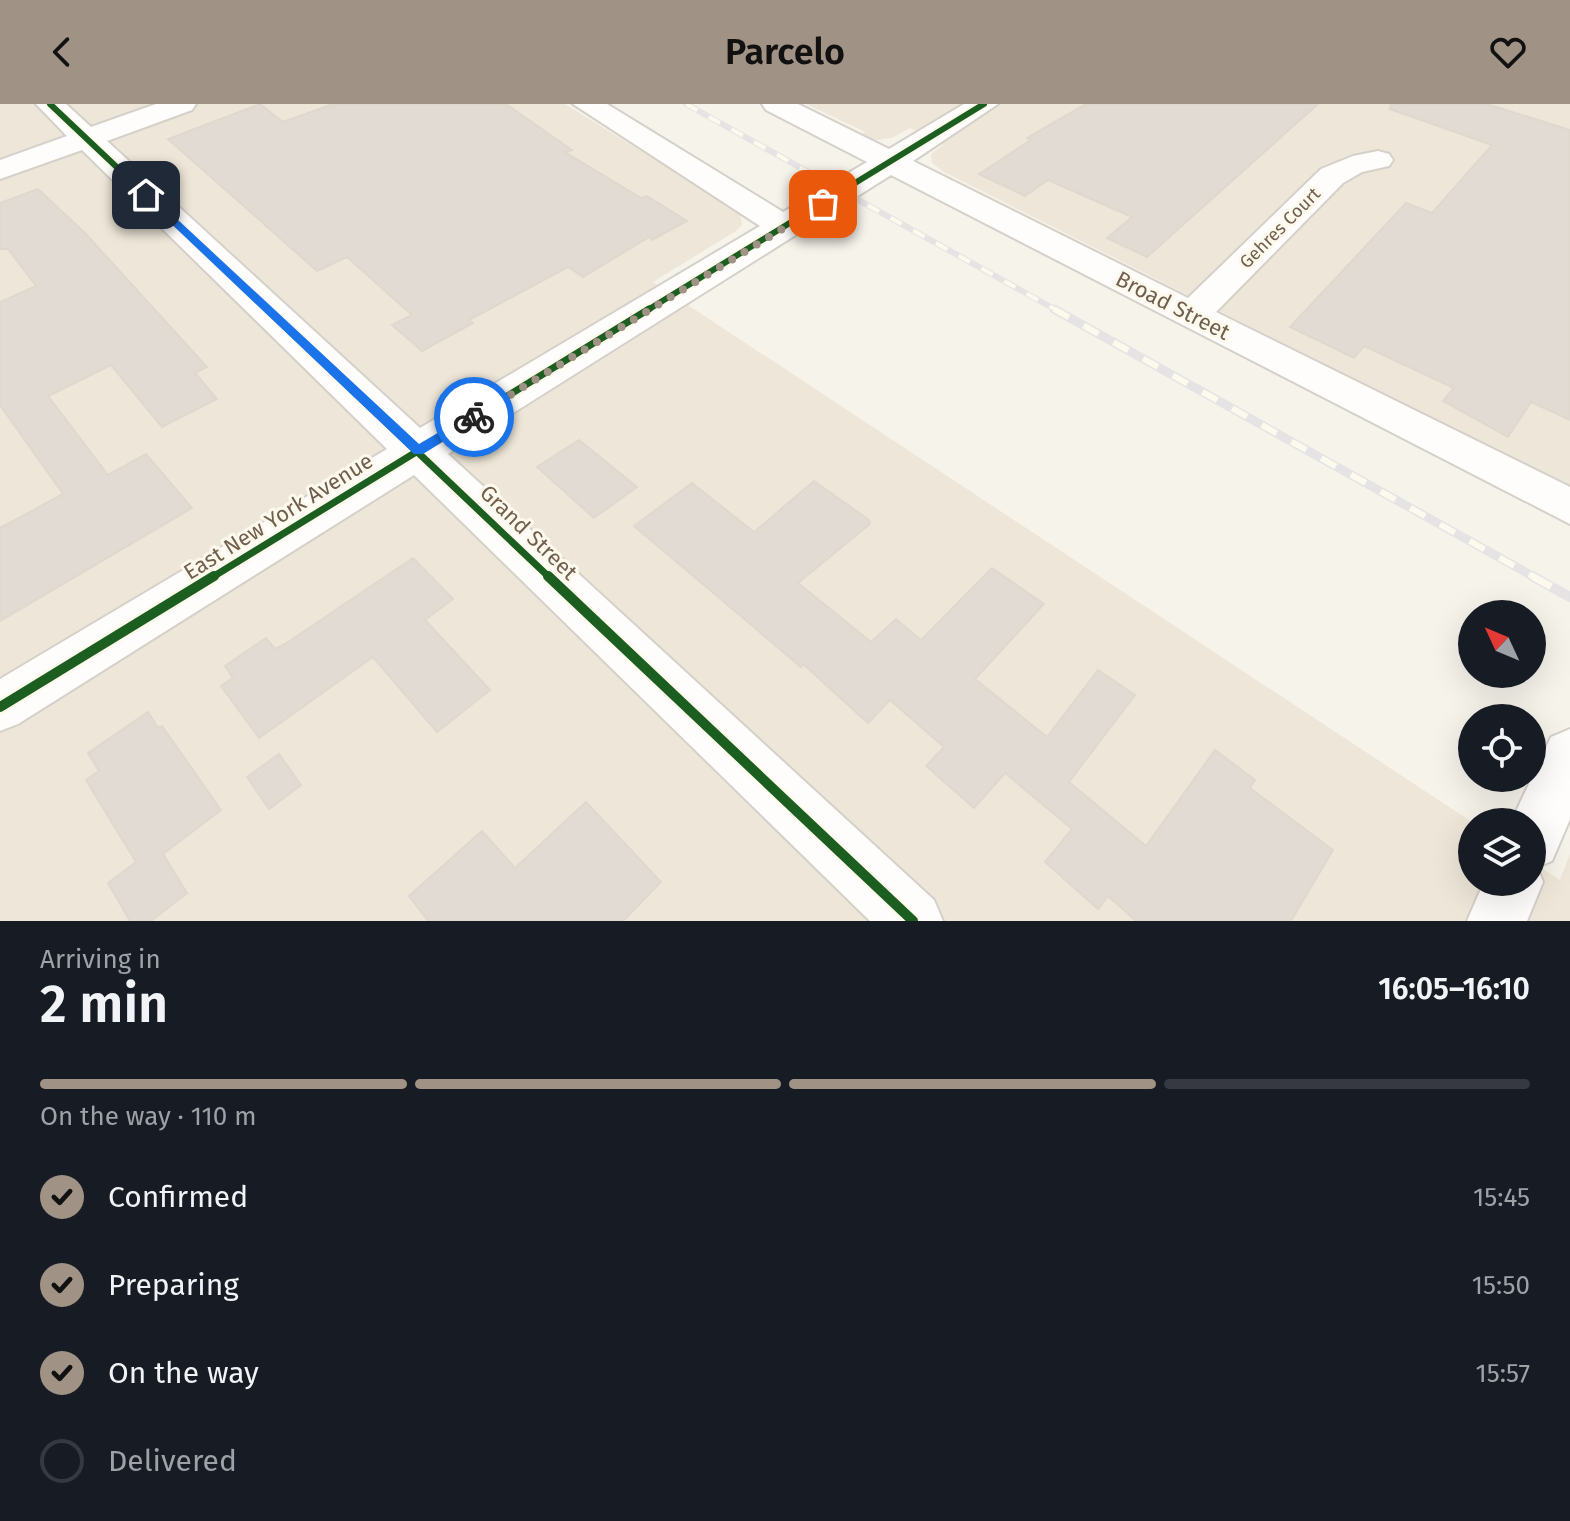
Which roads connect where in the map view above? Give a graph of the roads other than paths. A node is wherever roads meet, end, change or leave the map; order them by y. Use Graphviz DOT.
graph roads {
  1 [pos="50,104"];
  2 [pos="182,104"];
  3 [pos="587,104"];
  4 [pos="776,104"];
  5 [pos="984,104"];
  6 [pos="87,138"];
  7 [pos="1378,160"];
  8 [pos="892,162"];
  9 [pos="0,170"];
  10 [pos="786,228"];
  11 [pos="1192,315"];
  12 [pos="418,451"];
  13 [pos="1570,507"];
  14 [pos="0,707"];
  15 [pos="1570,755"];
  16 [pos="1546,809"];
  17 [pos="1508,896"];
  18 [pos="913,921"];
  19 [pos="1497,921"];
  1 -- 6 [label="street, Grand Street"];
  2 -- 6 [label="street"];
  3 -- 10 [label="street"];
  4 -- 8 [label="street, Broad Street"];
  5 -- 8 [label="street, East New York Avenue"];
  6 -- 9 [label="street"];
  6 -- 12 [label="street, Grand Street"];
  7 -- 11 [label="street, Gehres Court"];
  8 -- 10 [label="street, East New York Avenue"];
  8 -- 11 [label="street, Broad Street"];
  10 -- 12 [label="street, East New York Avenue"];
  11 -- 13 [label="street, Broad Street"];
  12 -- 14 [label="street, East New York Avenue"];
  12 -- 18 [label="street, Grand Street"];
  15 -- 16 [label="street"];
  17 -- 19 [label="street"];
}
